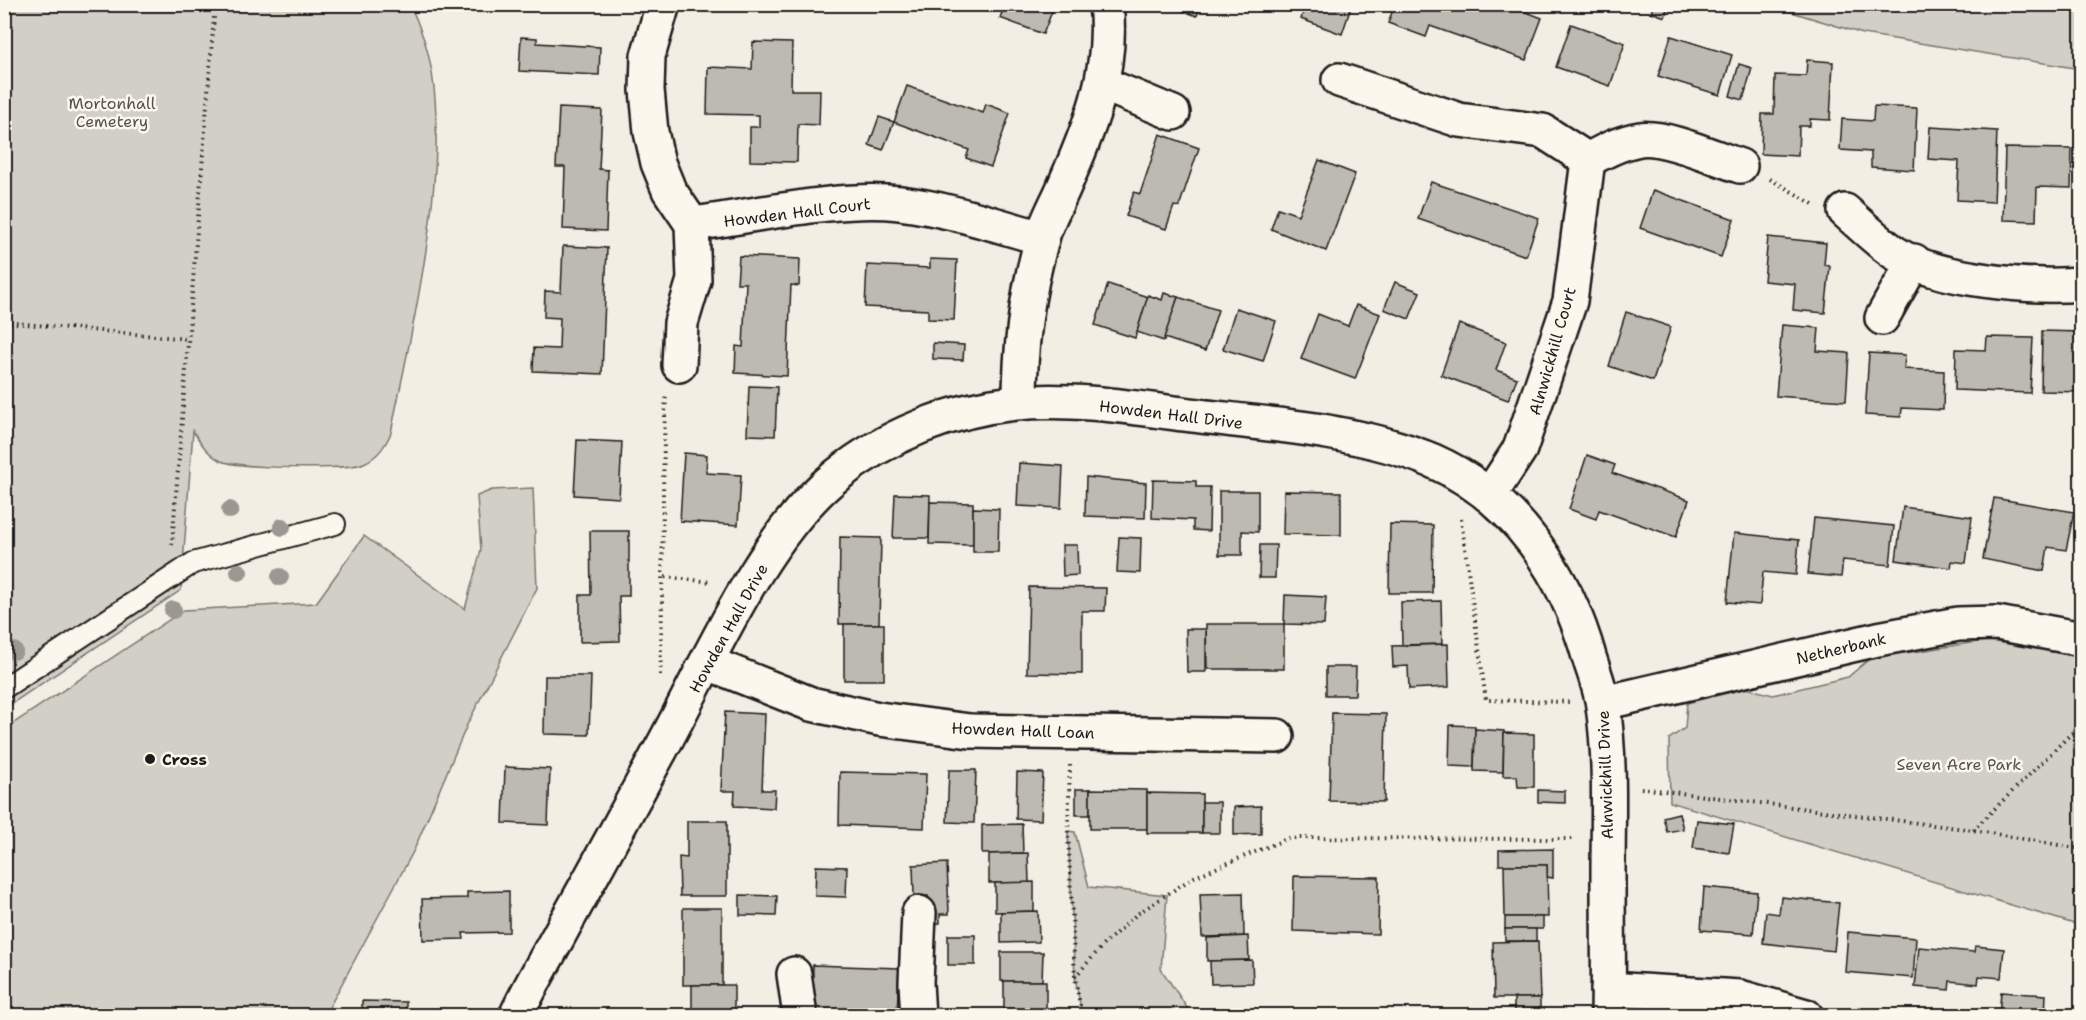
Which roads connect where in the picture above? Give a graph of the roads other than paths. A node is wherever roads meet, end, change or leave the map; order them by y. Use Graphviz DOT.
graph roads {
  1 [pos="663,4"];
  2 [pos="1106,4"];
  3 [pos="1339,80"];
  4 [pos="1103,84"];
  5 [pos="1173,113"];
  6 [pos="1588,160"];
  7 [pos="1740,166"];
  8 [pos="1845,211"];
  9 [pos="692,224"];
  10 [pos="1042,238"];
  11 [pos="1914,261"];
  12 [pos="2082,284"];
  13 [pos="1882,318"];
  14 [pos="679,365"];
  15 [pos="1020,402"];
  16 [pos="1490,495"];
  17 [pos="335,524"];
  18 [pos="2082,639"];
  19 [pos="708,663"];
  20 [pos="4,688"];
  21 [pos="1603,704"];
  22 [pos="1277,736"];
  23 [pos="919,913"];
  24 [pos="794,974"];
  25 [pos="1608,1002"];
  26 [pos="516,1016"];
  27 [pos="800,1016"];
  28 [pos="918,1016"];
  29 [pos="1806,1016"];
  1 -- 9 [label="street"];
  2 -- 4 [label="street"];
  3 -- 6 [label="street"];
  4 -- 5 [label="street"];
  4 -- 10 [label="street"];
  6 -- 7 [label="street"];
  6 -- 16 [label="street, Alnwickhill Court"];
  8 -- 11 [label="street"];
  9 -- 10 [label="street, Howden Hall Court"];
  9 -- 14 [label="street"];
  10 -- 15 [label="street"];
  11 -- 12 [label="street"];
  11 -- 13 [label="street"];
  15 -- 16 [label="street, Howden Hall Drive"];
  15 -- 19 [label="street, Howden Hall Drive"];
  16 -- 21 [label="street, Alnwickhill Drive"];
  17 -- 20 [label="lane"];
  18 -- 21 [label="street, Netherbank"];
  19 -- 22 [label="street, Howden Hall Loan"];
  19 -- 26 [label="street, Howden Hall Drive"];
  21 -- 25 [label="street, Alnwickhill Drive"];
  23 -- 28 [label="street"];
  24 -- 27 [label="street"];
  25 -- 29 [label="street"];
}
